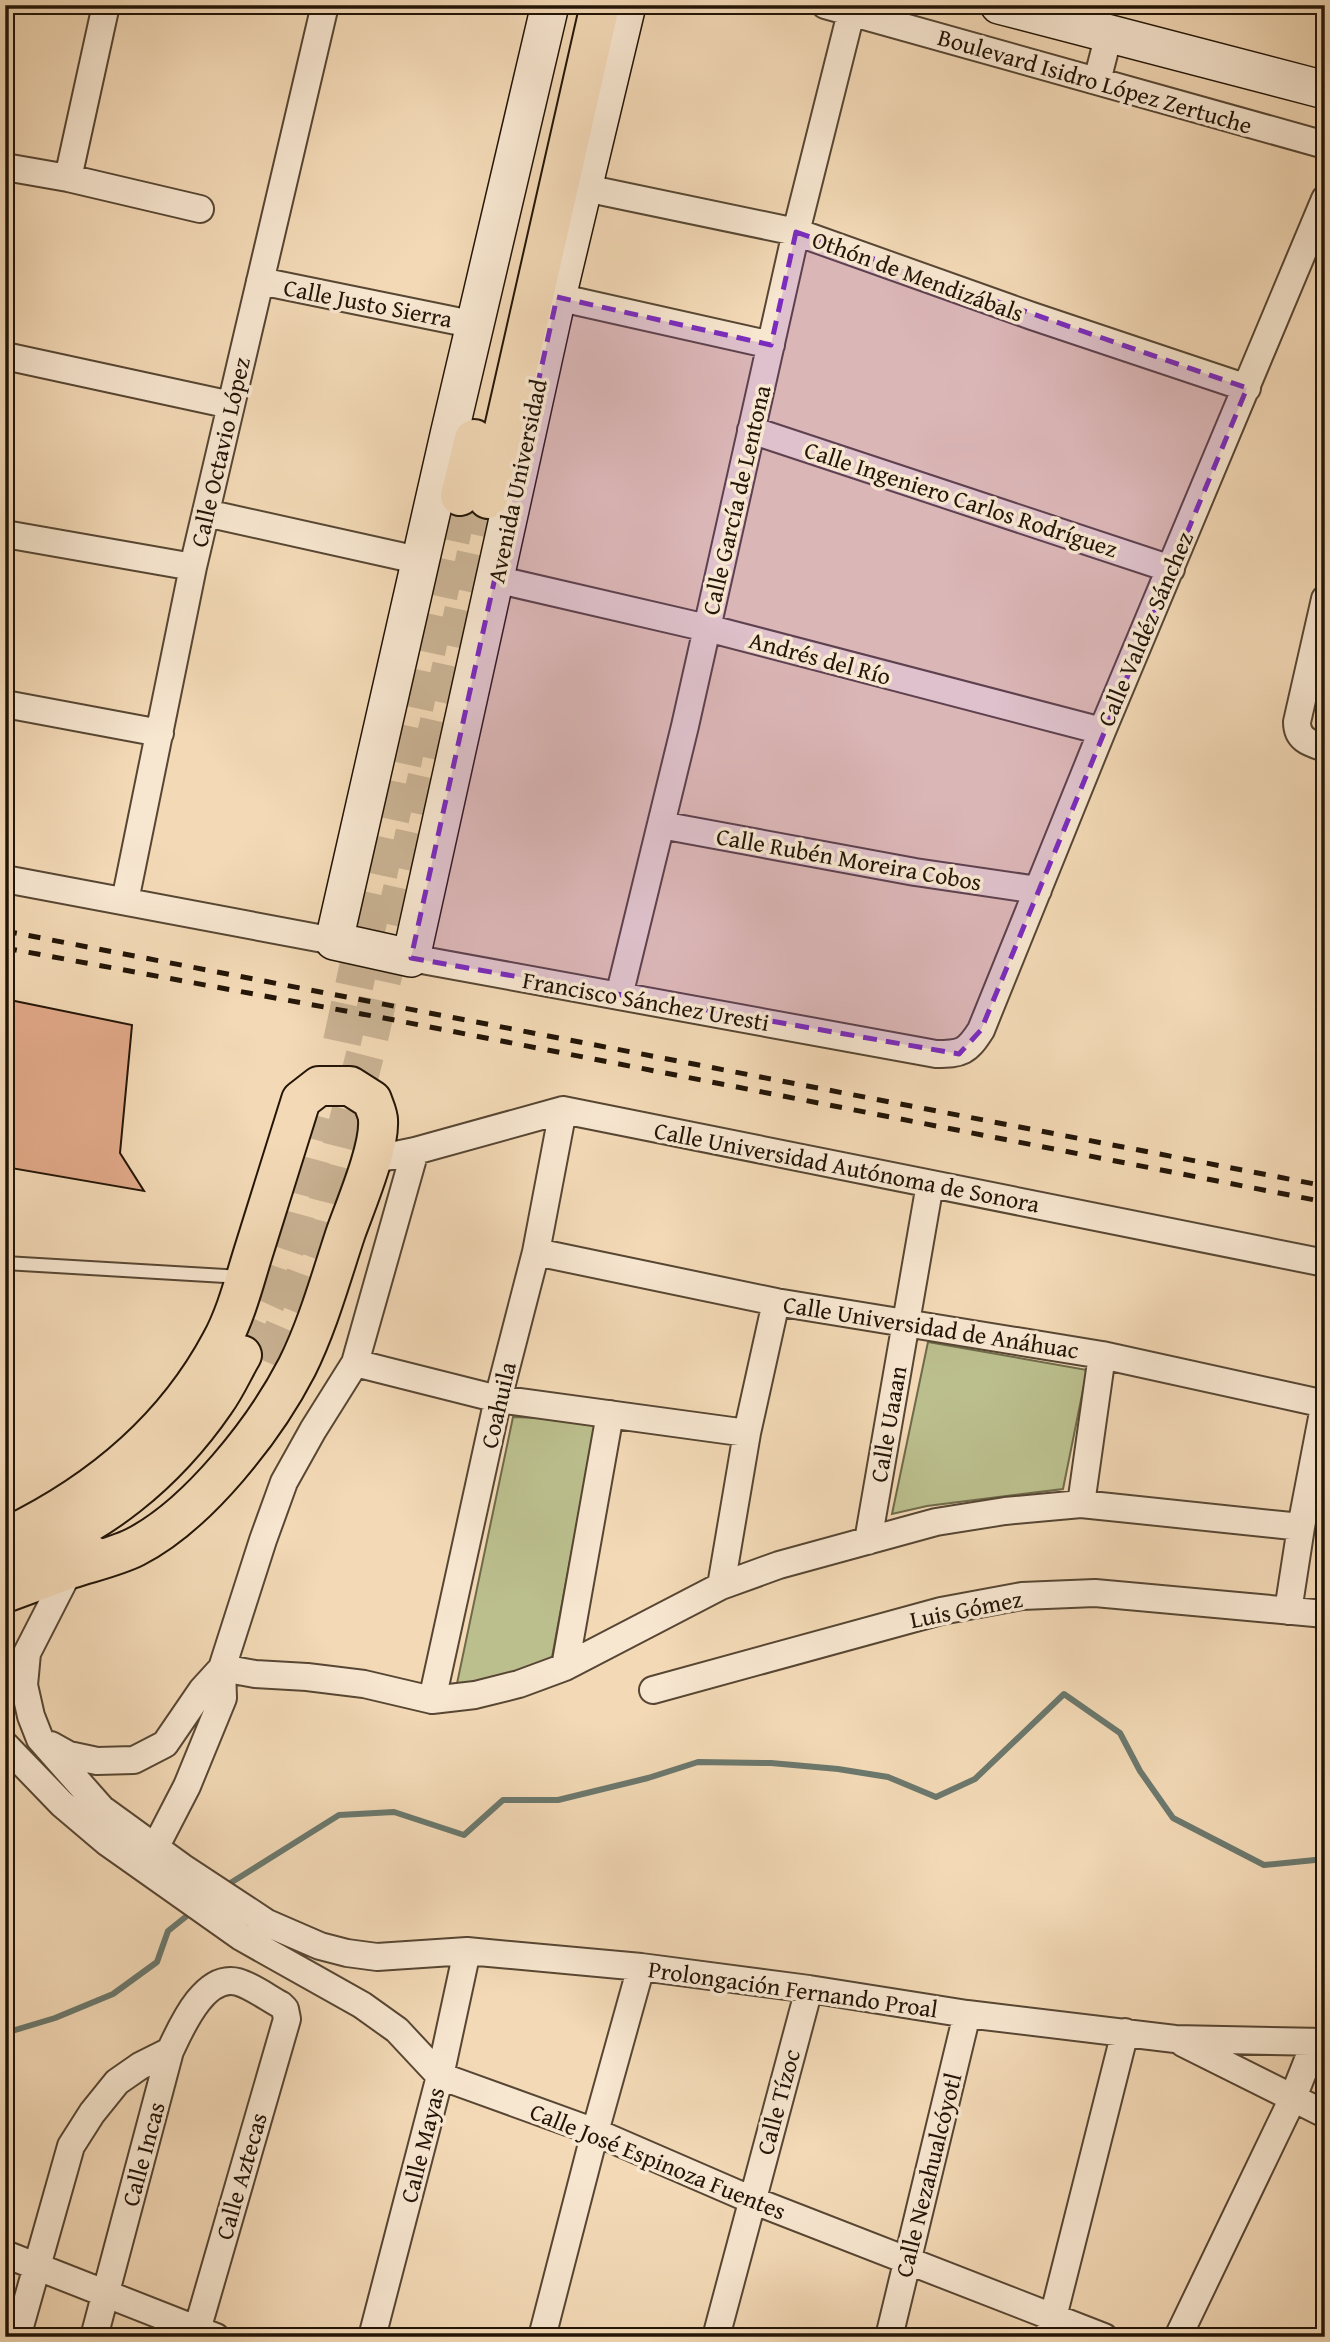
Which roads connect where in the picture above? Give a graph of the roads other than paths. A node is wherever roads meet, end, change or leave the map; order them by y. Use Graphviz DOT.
graph roads {
  1 [pos="106,5"];
  2 [pos="325,5"];
  3 [pos="550,5"];
  4 [pos="579,5"];
  5 [pos="600,5"];
  6 [pos="627,5"];
  7 [pos="825,5"];
  8 [pos="999,5"];
  9 [pos="853,9"];
  10 [pos="1109,34"];
  11 [pos="1097,81"];
  12 [pos="1325,90"];
  13 [pos="1325,145"];
  14 [pos="6,171"];
  15 [pos="68,178"];
  16 [pos="571,185"];
  17 [pos="1325,199"];
  18 [pos="200,209"];
  19 [pos="796,232"];
  20 [pos="260,281"];
  21 [pos="557,297"];
  22 [pos="476,325"];
  23 [pos="771,345"];
  24 [pos="5,356"];
  25 [pos="1247,388"];
  26 [pos="231,405"];
  27 [pos="751,430"];
  28 [pos="206,513"];
  29 [pos="5,534"];
  30 [pos="422,561"];
  31 [pos="193,567"];
  32 [pos="1171,569"];
  33 [pos="495,579"];
  34 [pos="1325,599"];
  35 [pos="707,628"];
  36 [pos="5,704"];
  37 [pos="1102,731"];
  38 [pos="160,733"];
  39 [pos="1325,748"];
  40 [pos="661,825"];
  41 [pos="5,879"];
  42 [pos="1038,890"];
  43 [pos="125,901"];
  44 [pos="334,942"];
  45 [pos="411,958"];
  46 [pos="619,996"];
  47 [pos="959,1054"];
  48 [pos="563,1110"];
  49 [pos="415,1151"];
  50 [pos="371,1160"];
  51 [pos="930,1184"];
  52 [pos="536,1252"];
  53 [pos="5,1263"];
  54 [pos="1325,1263"];
  55 [pos="245,1277"];
  56 [pos="776,1302"];
  57 [pos="906,1321"];
  58 [pos="1102,1355"];
  59 [pos="355,1363"];
  60 [pos="498,1399"];
  61 [pos="1325,1403"];
  62 [pos="611,1414"];
  63 [pos="747,1433"];
  64 [pos="1081,1504"];
  65 [pos="1301,1527"];
  66 [pos="5,1538"];
  67 [pos="867,1541"];
  68 [pos="5,1556"];
  69 [pos="70,1569"];
  70 [pos="721,1586"];
  71 [pos="5,1593"];
  72 [pos="1288,1611"];
  73 [pos="1325,1614"];
  74 [pos="565,1667"];
  75 [pos="222,1668"];
  76 [pos="653,1690"];
  77 [pos="432,1700"];
  78 [pos="40,1739"];
  79 [pos="5,1745"];
  80 [pos="156,1846"];
  81 [pos="174,1876"];
  82 [pos="467,1951"];
  83 [pos="641,1967"];
  84 [pos="216,1985"];
  85 [pos="808,1989"];
  86 [pos="967,2014"];
  87 [pos="1125,2032"];
  88 [pos="1175,2039"];
  89 [pos="1320,2042"];
  90 [pos="170,2051"];
  91 [pos="440,2076"];
  92 [pos="1292,2100"];
  93 [pos="1325,2115"];
  94 [pos="595,2132"];
  95 [pos="752,2200"];
  96 [pos="5,2254"];
  97 [pos="908,2261"];
  98 [pos="37,2267"];
  99 [pos="106,2294"];
  100 [pos="1051,2327"];
  101 [pos="203,2334"];
  102 [pos="17,2337"];
  103 [pos="94,2337"];
  104 [pos="372,2337"];
  105 [pos="542,2337"];
  106 [pos="716,2337"];
  107 [pos="889,2337"];
  108 [pos="1104,2337"];
  109 [pos="1178,2337"];
  1 -- 15 [label="street"];
  2 -- 20 [label="street, Calle Octavio López"];
  3 -- 22 [label="street"];
  4 -- 16 [label="main road, Avenida Universidad"];
  5 -- 16 [label="main road, Avenida Universidad"];
  6 -- 16 [label="street, Avenida Universidad"];
  7 -- 9 [label="street, Boulevard Isidro López Zertuche"];
  8 -- 10 [label="street, Boulevard Isidro López Zertuche"];
  9 -- 11 [label="street, Boulevard Isidro López Zertuche"];
  9 -- 19 [label="street, Calle García de Lentona"];
  10 -- 11 [label="street"];
  10 -- 12 [label="street, Boulevard Isidro López Zertuche"];
  11 -- 13 [label="street, Boulevard Isidro López Zertuche"];
  14 -- 15 [label="street"];
  15 -- 18 [label="street"];
  16 -- 19 [label="street, Othón de Mendizábals"];
  16 -- 21 [label="street, Avenida Universidad"];
  17 -- 25 [label="street, Calle Valdéz Sánchez"];
  19 -- 23 [label="street, Calle García de Lentona"];
  19 -- 25 [label="street, Othón de Mendizábals"];
  20 -- 22 [label="street, Calle Justo Sierra"];
  20 -- 26 [label="street, Calle Octavio López"];
  21 -- 23 [label="street"];
  21 -- 33 [label="street, Avenida Universidad"];
  22 -- 30 [label="street"];
  23 -- 27 [label="street, Calle García de Lentona"];
  24 -- 26 [label="street"];
  25 -- 32 [label="street, Calle Valdéz Sánchez"];
  26 -- 28 [label="street, Calle Octavio López"];
  27 -- 32 [label="street, Calle Ingeniero Carlos Rodríguez"];
  27 -- 35 [label="street, Calle García de Lentona"];
  28 -- 30 [label="street"];
  28 -- 31 [label="street, Calle Octavio López"];
  29 -- 31 [label="street"];
  30 -- 44 [label="street"];
  31 -- 38 [label="street, Calle Octavio López"];
  32 -- 37 [label="street, Calle Valdéz Sánchez"];
  33 -- 35 [label="street, Andrés del Río"];
  33 -- 45 [label="street, Avenida Universidad"];
  34 -- 39 [label="street"];
  35 -- 37 [label="street, Andrés del Río"];
  35 -- 40 [label="street, Calle García de Lentona"];
  36 -- 38 [label="street"];
  37 -- 42 [label="street, Calle Valdéz Sánchez"];
  38 -- 43 [label="street, Calle Octavio López"];
  40 -- 42 [label="street, Calle Rubén Moreira Cobos"];
  40 -- 46 [label="street, Calle García de Lentona"];
  41 -- 43 [label="street"];
  42 -- 47 [label="street, Calle Valdéz Sánchez"];
  43 -- 44 [label="street"];
  44 -- 45 [label="street, Francisco Sánchez Uresti"];
  45 -- 46 [label="street, Francisco Sánchez Uresti"];
  46 -- 47 [label="street, Francisco Sánchez Uresti"];
  48 -- 49 [label="street, Calle Universidad Autónoma de Sonora"];
  48 -- 51 [label="street, Calle Universidad Autónoma de Sonora"];
  48 -- 52 [label="street, Coahuila"];
  49 -- 50 [label="street, Calle Universidad Autónoma de Sonora"];
  49 -- 59 [label="street"];
  50 -- 55 [label="main road"];
  50 -- 69 [label="main road"];
  51 -- 54 [label="street, Calle Universidad Autónoma de Sonora"];
  51 -- 57 [label="street, Calle Uaaan"];
  52 -- 56 [label="street, Calle Universidad de Anáhuac"];
  52 -- 60 [label="street, Coahuila"];
  53 -- 55 [label="lane"];
  55 -- 66 [label="main road"];
  56 -- 57 [label="street, Calle Universidad de Anáhuac"];
  56 -- 63 [label="street"];
  57 -- 58 [label="street, Calle Universidad de Anáhuac"];
  57 -- 67 [label="street, Calle Uaaan"];
  58 -- 61 [label="street, Calle Universidad de Anáhuac"];
  58 -- 64 [label="street"];
  59 -- 60 [label="street"];
  59 -- 75 [label="street"];
  60 -- 62 [label="street"];
  60 -- 77 [label="street, Coahuila"];
  61 -- 65 [label="street"];
  62 -- 63 [label="street"];
  62 -- 74 [label="street"];
  63 -- 70 [label="street"];
  64 -- 65 [label="street"];
  64 -- 67 [label="street"];
  65 -- 72 [label="street"];
  67 -- 70 [label="street"];
  68 -- 69 [label="main road"];
  69 -- 71 [label="main road"];
  69 -- 78 [label="street"];
  70 -- 74 [label="street"];
  72 -- 73 [label="street, Luis Gómez"];
  72 -- 76 [label="street, Luis Gómez"];
  74 -- 77 [label="street"];
  75 -- 77 [label="street"];
  75 -- 78 [label="street"];
  75 -- 80 [label="street"];
  78 -- 80 [label="street"];
  79 -- 81 [label="street"];
  80 -- 81 [label="street"];
  81 -- 82 [label="street, Prolongación Fernando Proal"];
  81 -- 91 [label="street, Calle José Espinoza Fuentes"];
  82 -- 83 [label="street, Prolongación Fernando Proal"];
  82 -- 91 [label="street, Calle Mayas"];
  83 -- 85 [label="street, Prolongación Fernando Proal"];
  83 -- 94 [label="street"];
  84 -- 90 [label="street, Calle Incas"];
  84 -- 101 [label="street, Calle Aztecas"];
  85 -- 86 [label="street, Prolongación Fernando Proal"];
  85 -- 95 [label="street, Calle Tízoc"];
  86 -- 87 [label="street, Prolongación Fernando Proal"];
  86 -- 97 [label="street, Calle Nezahualcóyotl"];
  87 -- 88 [label="street, Prolongación Fernando Proal"];
  87 -- 100 [label="street"];
  88 -- 89 [label="street, Prolongación Fernando Proal"];
  88 -- 92 [label="street"];
  89 -- 92 [label="street"];
  90 -- 98 [label="street"];
  90 -- 99 [label="street, Calle Incas"];
  91 -- 94 [label="street, Calle José Espinoza Fuentes"];
  91 -- 104 [label="street, Calle Mayas"];
  92 -- 93 [label="street"];
  92 -- 109 [label="street"];
  94 -- 95 [label="street, Calle José Espinoza Fuentes"];
  94 -- 105 [label="street"];
  95 -- 97 [label="street, Calle José Espinoza Fuentes"];
  95 -- 106 [label="street, Calle Tízoc"];
  96 -- 98 [label="street"];
  97 -- 100 [label="street, Calle José Espinoza Fuentes"];
  97 -- 107 [label="street, Calle Nezahualcóyotl"];
  98 -- 99 [label="street"];
  98 -- 102 [label="street"];
  99 -- 101 [label="street"];
  99 -- 103 [label="street, Calle Incas"];
  100 -- 108 [label="street, Calle José Espinoza Fuentes"];
}
